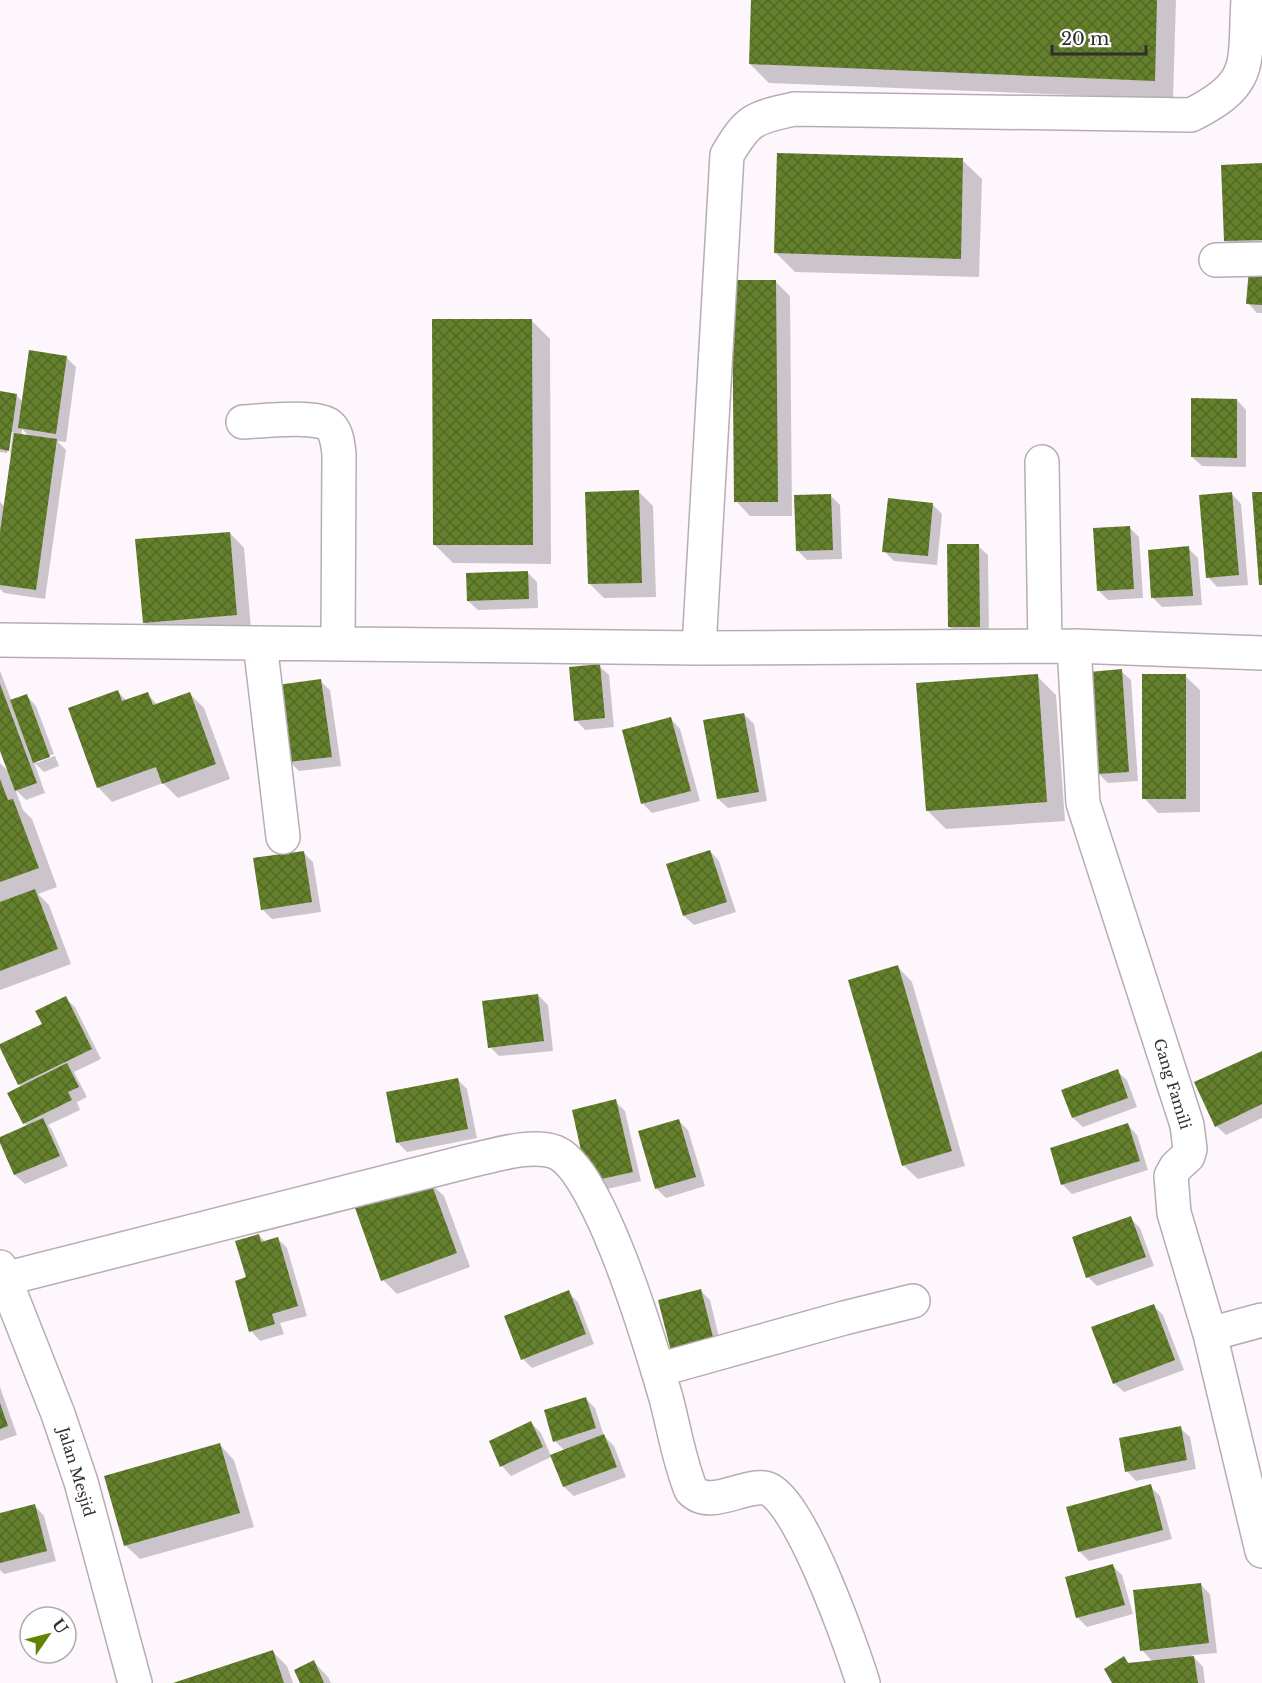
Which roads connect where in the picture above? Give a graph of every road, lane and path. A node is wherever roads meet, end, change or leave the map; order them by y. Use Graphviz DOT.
graph roads {
  1 [pos="1248,0"];
  2 [pos="1262,259"];
  3 [pos="1216,260"];
  4 [pos="243,422"];
  5 [pos="1042,462"];
  6 [pos="0,640"];
  7 [pos="260,643"];
  8 [pos="338,644"];
  9 [pos="1059,646"];
  10 [pos="699,648"];
  11 [pos="1262,653"];
  12 [pos="283,837"];
  13 [pos="2,1273"];
  14 [pos="914,1300"];
  15 [pos="1262,1320"];
  16 [pos="1210,1334"];
  17 [pos="658,1370"];
  18 [pos="1262,1551"];
  19 [pos="135,1683"];
  20 [pos="863,1683"];
  1 -- 10 [label="street"];
  2 -- 3 [label="street"];
  4 -- 8 [label="street"];
  5 -- 9 [label="street, Gang Famili"];
  6 -- 7 [label="street"];
  7 -- 8 [label="street"];
  7 -- 12 [label="street"];
  8 -- 10 [label="street"];
  9 -- 10 [label="street"];
  9 -- 11 [label="street"];
  9 -- 16 [label="street, Gang Famili"];
  13 -- 17 [label="street"];
  13 -- 19 [label="street, Jalan Mesjid"];
  14 -- 17 [label="street"];
  15 -- 16 [label="street"];
  16 -- 18 [label="street, Gang Famili"];
  17 -- 20 [label="street"];
}
